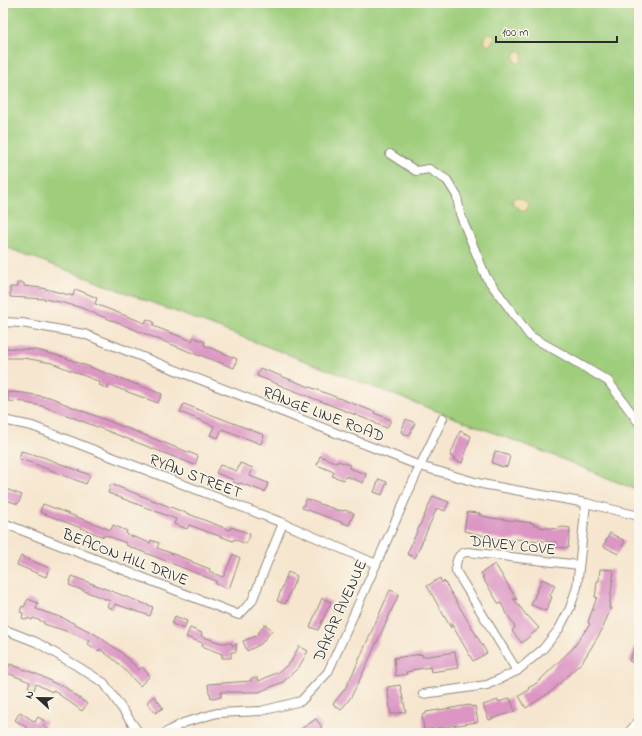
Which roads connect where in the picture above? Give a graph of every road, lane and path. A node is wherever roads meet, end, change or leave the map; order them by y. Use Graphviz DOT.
graph roads {
  1 [pos="390,154"];
  2 [pos="3,322"];
  3 [pos="443,418"];
  4 [pos="3,420"];
  5 [pos="639,423"];
  6 [pos="420,466"];
  7 [pos="586,503"];
  8 [pos="639,516"];
  9 [pos="3,523"];
  10 [pos="283,523"];
  11 [pos="376,564"];
  12 [pos="579,565"];
  13 [pos="3,629"];
  14 [pos="517,671"];
  15 [pos="423,694"];
  16 [pos="639,723"];
  17 [pos="139,733"];
  18 [pos="165,733"];
  19 [pos="630,733"];
  1 -- 5 [label="street"];
  2 -- 6 [label="street, RANGE LINE ROAD"];
  3 -- 6 [label="street, DAKAR AVENUE"];
  4 -- 10 [label="street, RYAN STREET"];
  6 -- 7 [label="street, RANGE LINE ROAD"];
  6 -- 11 [label="street, DAKAR AVENUE"];
  7 -- 8 [label="street, RANGE LINE ROAD"];
  7 -- 12 [label="street"];
  9 -- 10 [label="street, BEACON HILL DRIVE"];
  10 -- 11 [label="street, RYAN STREET"];
  11 -- 18 [label="street, DAKAR AVENUE"];
  12 -- 14 [label="street"];
  12 -- 14 [label="street, DAVEY COVE"];
  13 -- 17 [label="street"];
  14 -- 15 [label="street"];
  16 -- 19 [label="street"];
}
